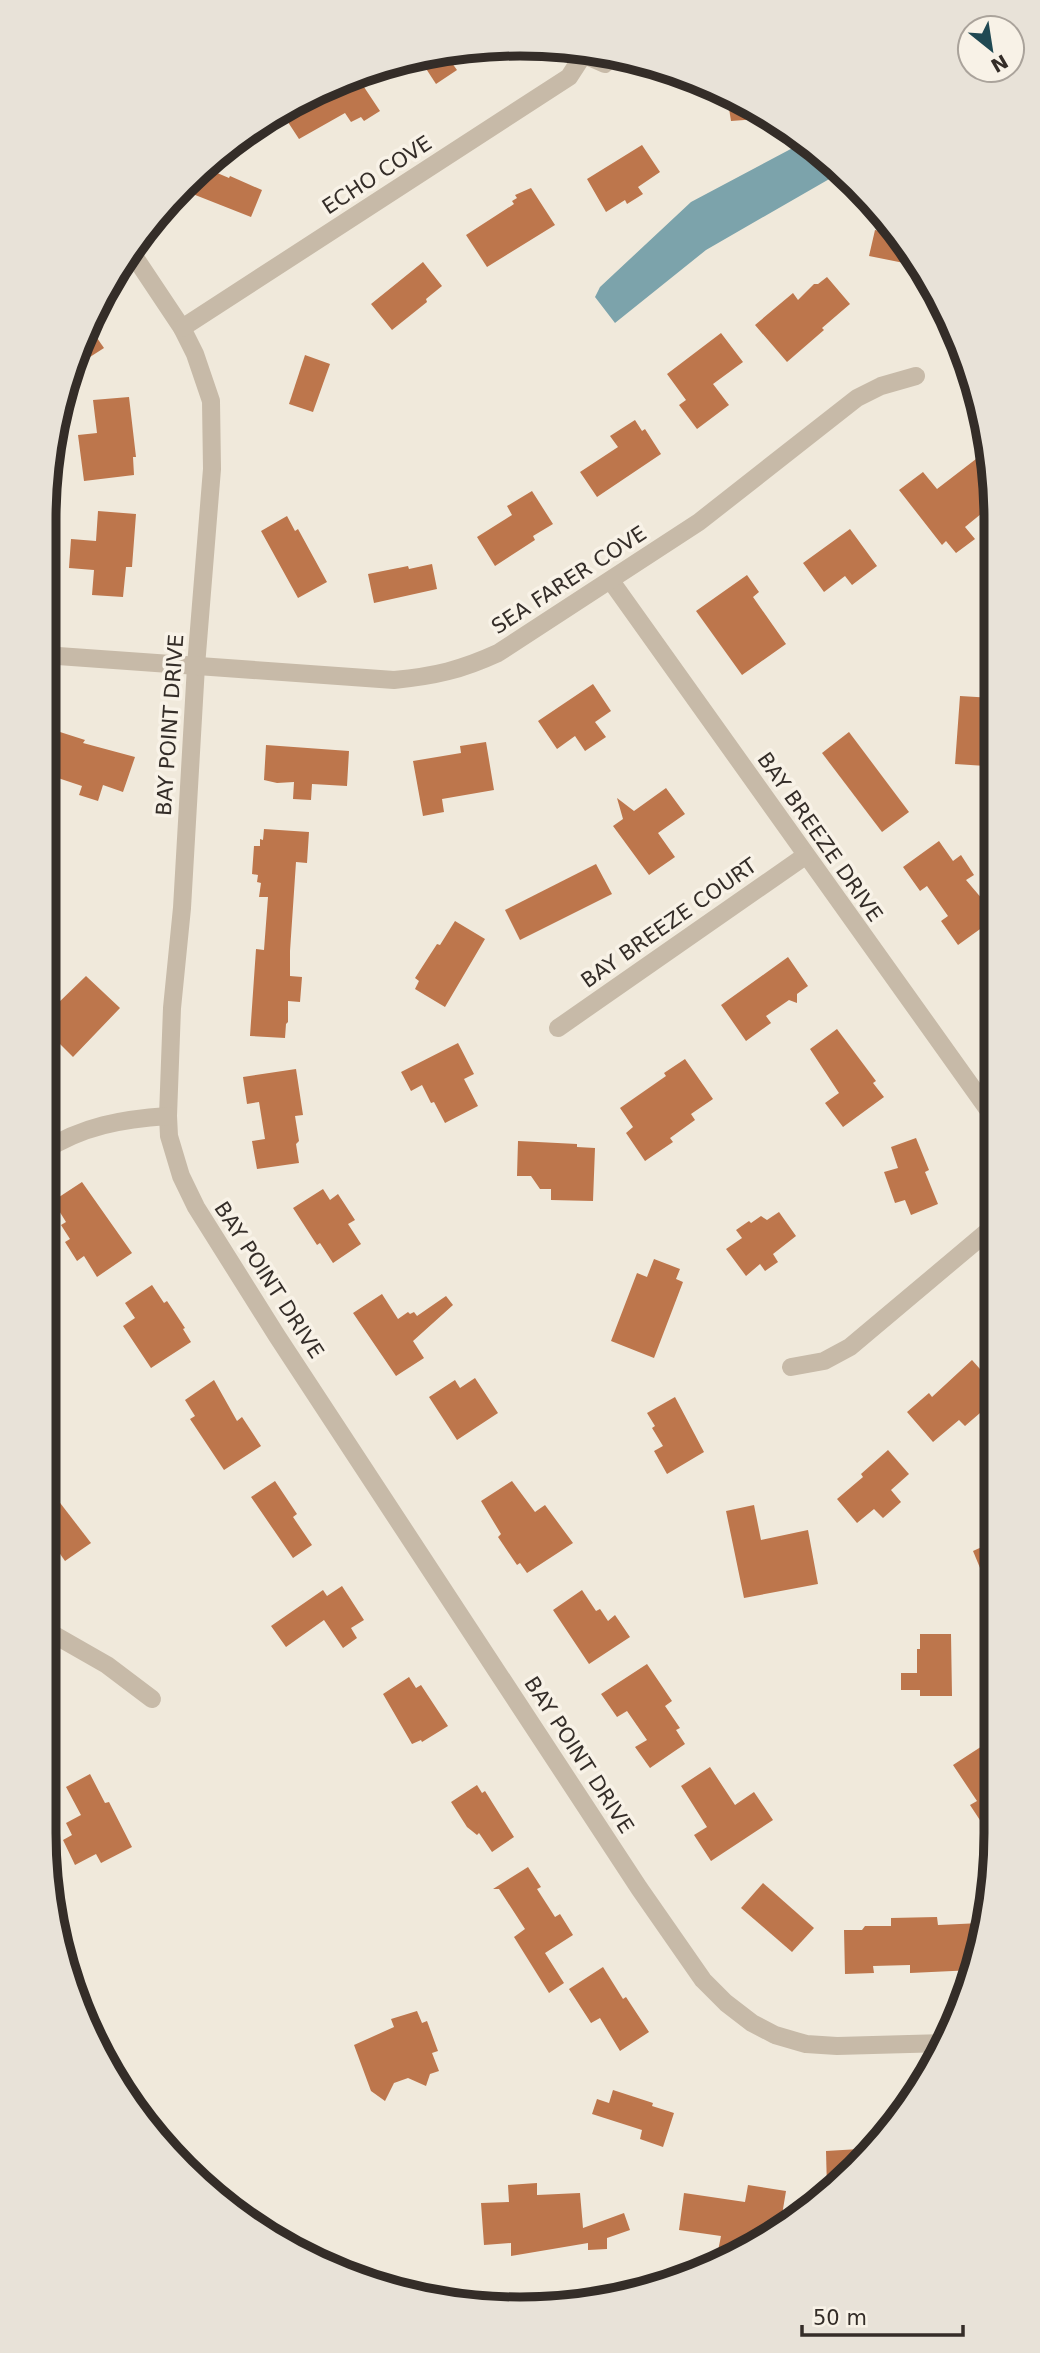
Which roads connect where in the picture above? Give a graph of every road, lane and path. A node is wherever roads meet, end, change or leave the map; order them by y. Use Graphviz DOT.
graph roads {
  1 [pos="578,60"];
  2 [pos="136,259"];
  3 [pos="182,328"];
  4 [pos="916,376"];
  5 [pos="611,581"];
  6 [pos="56,656"];
  7 [pos="196,667"];
  8 [pos="806,856"];
  9 [pos="558,1028"];
  10 [pos="984,1104"];
  11 [pos="168,1116"];
  12 [pos="56,1143"];
  13 [pos="984,1234"];
  14 [pos="791,1367"];
  15 [pos="56,1636"];
  16 [pos="152,1699"];
  17 [pos="933,2043"];
  1 -- 3 [label="street, ECHO COVE"];
  2 -- 3 [label="street, BAY POINT DRIVE"];
  3 -- 7 [label="street, BAY POINT DRIVE"];
  4 -- 5 [label="street, SEA FARER COVE"];
  5 -- 7 [label="street, SEA FARER COVE"];
  5 -- 8 [label="street, BAY BREEZE DRIVE"];
  6 -- 7 [label="street, SEA FARER COVE"];
  7 -- 11 [label="street, BAY POINT DRIVE"];
  8 -- 9 [label="street, BAY BREEZE COURT"];
  8 -- 10 [label="street, BAY BREEZE DRIVE"];
  11 -- 12 [label="street"];
  11 -- 17 [label="street, BAY POINT DRIVE"];
  13 -- 14 [label="street"];
  15 -- 16 [label="street"];
}
